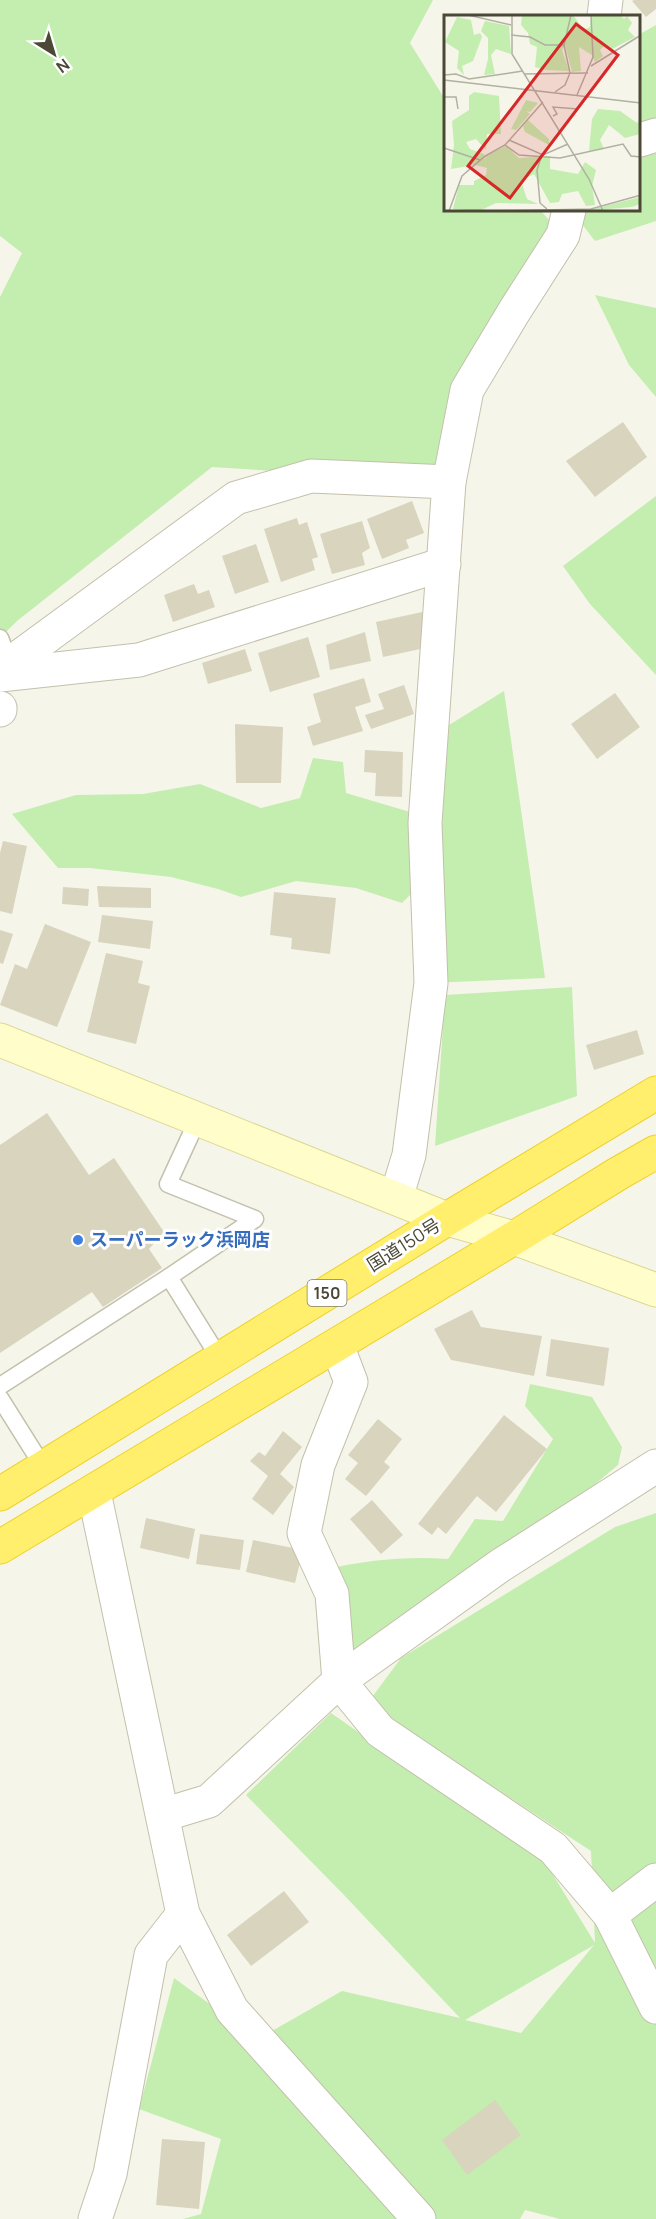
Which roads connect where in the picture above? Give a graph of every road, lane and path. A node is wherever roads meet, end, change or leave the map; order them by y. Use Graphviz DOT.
graph roads {
  1 [pos="606,0"];
  2 [pos="604,15"];
  3 [pos="656,135"];
  4 [pos="641,139"];
  5 [pos="569,212"];
  6 [pos="449,482"];
  7 [pos="444,564"];
  8 [pos="2,662"];
  9 [pos="0,1040"];
  10 [pos="656,1093"];
  11 [pos="192,1132"];
  12 [pos="656,1152"];
  13 [pos="396,1198"];
  14 [pos="447,1219"];
  15 [pos="514,1238"];
  16 [pos="169,1277"];
  17 [pos="656,1290"];
  18 [pos="337,1345"];
  19 [pos="220,1359"];
  20 [pos="0,1386"];
  21 [pos="0,1398"];
  22 [pos="656,1466"];
  23 [pos="44,1468"];
  24 [pos="94,1492"];
  25 [pos="0,1494"];
  26 [pos="0,1547"];
  27 [pos="339,1681"];
  28 [pos="163,1815"];
  29 [pos="656,1880"];
  30 [pos="183,1914"];
  31 [pos="610,1915"];
  32 [pos="656,2007"];
  33 [pos="95,2219"];
  34 [pos="419,2219"];
  1 -- 2 [label="street"];
  3 -- 4 [label="street"];
  5 -- 6 [label="street"];
  6 -- 7 [label="street"];
  6 -- 8 [label="street"];
  7 -- 8 [label="street"];
  7 -- 13 [label="street"];
  9 -- 13 [label="street"];
  10 -- 14 [label="highway, 国道150号 / 150"];
  11 -- 16 [label="lane"];
  12 -- 15 [label="highway"];
  13 -- 14 [label="street"];
  14 -- 15 [label="street"];
  14 -- 19 [label="highway, 国道150号 / 150"];
  15 -- 17 [label="street"];
  15 -- 18 [label="highway"];
  16 -- 19 [label="lane"];
  16 -- 20 [label="lane"];
  18 -- 24 [label="highway"];
  18 -- 27 [label="street"];
  19 -- 23 [label="highway, 国道150号 / 150"];
  21 -- 23 [label="lane"];
  22 -- 27 [label="street"];
  23 -- 25 [label="highway, 国道150号 / 150"];
  24 -- 26 [label="highway"];
  24 -- 28 [label="street"];
  27 -- 28 [label="street"];
  27 -- 31 [label="street"];
  28 -- 30 [label="street"];
  29 -- 31 [label="street"];
  30 -- 33 [label="street"];
  30 -- 34 [label="street"];
  31 -- 32 [label="street"];
}
